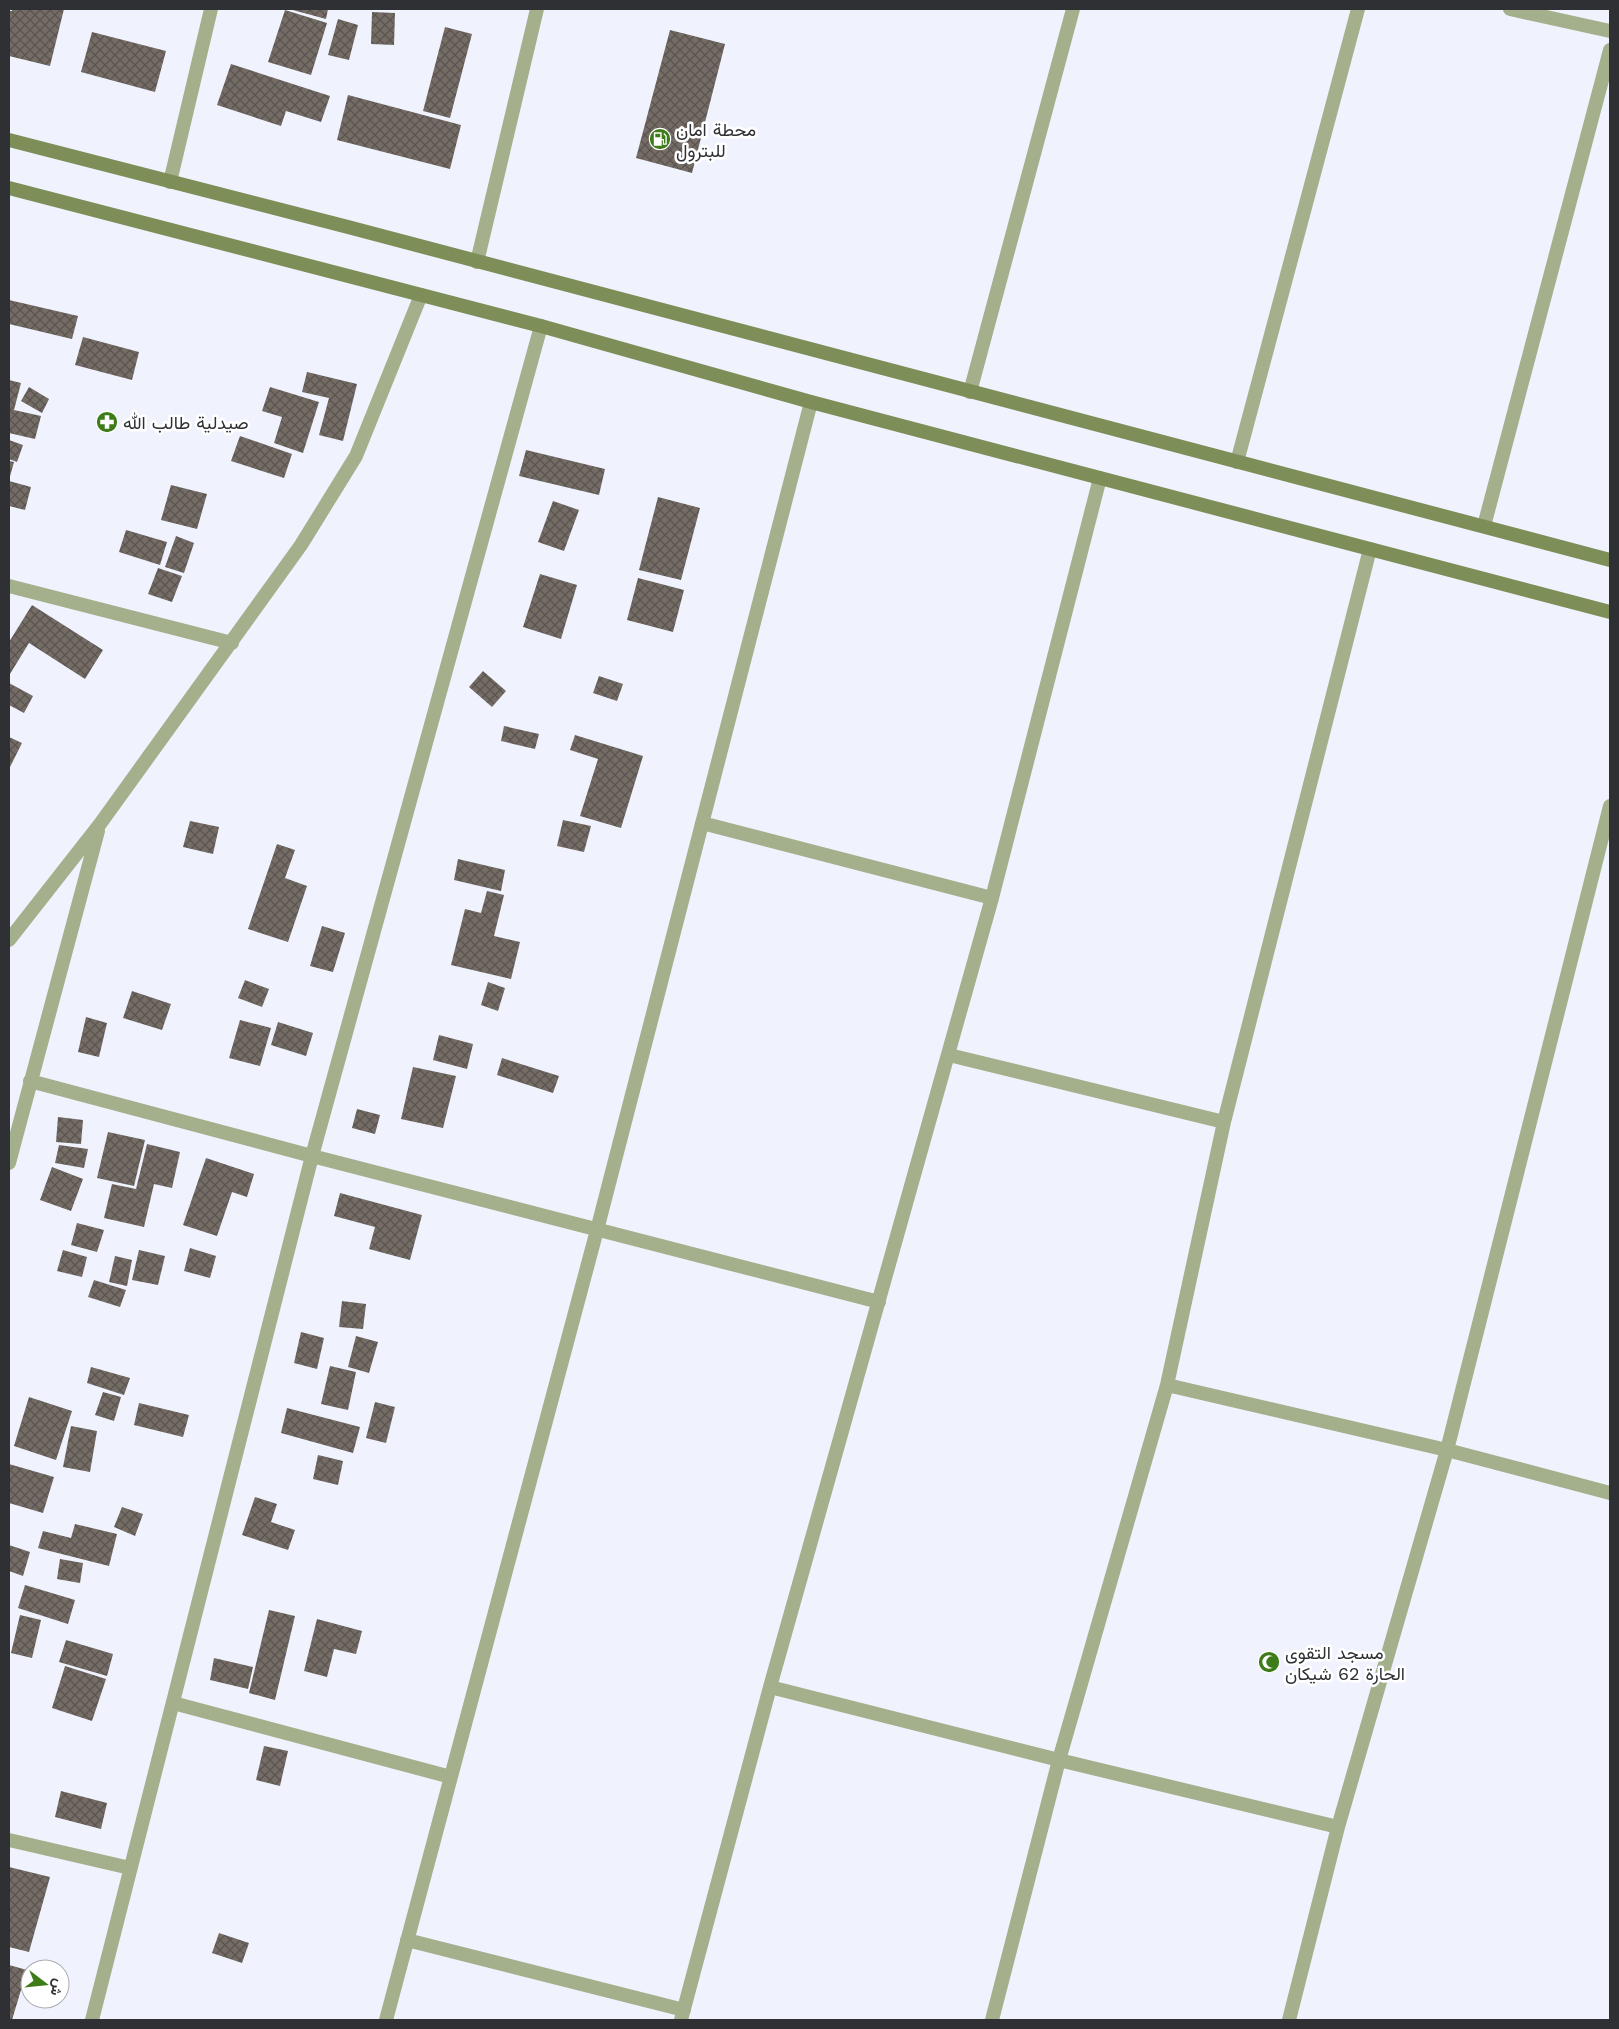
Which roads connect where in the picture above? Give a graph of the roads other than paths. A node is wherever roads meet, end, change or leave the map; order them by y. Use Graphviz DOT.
graph roads {
  1 [pos="211,9"];
  2 [pos="537,9"];
  3 [pos="1073,9"];
  4 [pos="1358,9"];
  5 [pos="1510,9"];
  6 [pos="1610,31"];
  7 [pos="1610,50"];
  8 [pos="9,140"];
  9 [pos="170,182"];
  10 [pos="9,188"];
  11 [pos="477,262"];
  12 [pos="421,295"];
  13 [pos="541,326"];
  14 [pos="970,392"];
  15 [pos="811,402"];
  16 [pos="1237,462"];
  17 [pos="1100,478"];
  18 [pos="1484,526"];
  19 [pos="1370,549"];
  20 [pos="1610,560"];
  21 [pos="9,586"];
  22 [pos="1610,612"];
  23 [pos="232,642"];
  24 [pos="1610,806"];
  25 [pos="702,823"];
  26 [pos="100,824"];
  27 [pos="992,898"];
  28 [pos="9,940"];
  29 [pos="949,1055"];
  30 [pos="30,1081"];
  31 [pos="1224,1122"];
  32 [pos="312,1156"];
  33 [pos="9,1163"];
  34 [pos="597,1230"];
  35 [pos="879,1302"];
  36 [pos="1166,1385"];
  37 [pos="1447,1450"];
  38 [pos="1610,1493"];
  39 [pos="770,1687"];
  40 [pos="173,1703"];
  41 [pos="1059,1760"];
  42 [pos="451,1777"];
  43 [pos="1338,1827"];
  44 [pos="9,1840"];
  45 [pos="130,1868"];
  46 [pos="407,1940"];
  47 [pos="683,2015"];
  48 [pos="92,2020"];
  49 [pos="386,2020"];
  50 [pos="992,2020"];
  51 [pos="1289,2020"];
  1 -- 9 [label="street"];
  2 -- 11 [label="street"];
  3 -- 14 [label="street"];
  4 -- 16 [label="street"];
  5 -- 6 [label="street"];
  7 -- 18 [label="street"];
  8 -- 9 [label="main road"];
  9 -- 11 [label="main road"];
  10 -- 12 [label="main road"];
  11 -- 14 [label="main road"];
  12 -- 13 [label="main road"];
  12 -- 23 [label="street"];
  13 -- 15 [label="main road"];
  13 -- 32 [label="street"];
  14 -- 16 [label="main road"];
  15 -- 17 [label="main road"];
  15 -- 25 [label="street"];
  16 -- 18 [label="main road"];
  17 -- 19 [label="main road"];
  17 -- 27 [label="street"];
  18 -- 20 [label="main road"];
  19 -- 22 [label="main road"];
  19 -- 31 [label="street"];
  21 -- 23 [label="street"];
  23 -- 26 [label="street"];
  24 -- 37 [label="street"];
  25 -- 27 [label="street"];
  25 -- 34 [label="street"];
  26 -- 28 [label="street"];
  26 -- 30 [label="street"];
  27 -- 29 [label="street"];
  29 -- 31 [label="street"];
  29 -- 35 [label="street"];
  30 -- 32 [label="street"];
  30 -- 33 [label="street"];
  31 -- 36 [label="street"];
  32 -- 34 [label="street"];
  32 -- 40 [label="street"];
  34 -- 35 [label="street"];
  34 -- 42 [label="street"];
  35 -- 39 [label="street"];
  36 -- 37 [label="street"];
  36 -- 41 [label="street"];
  37 -- 38 [label="street"];
  37 -- 43 [label="street"];
  39 -- 41 [label="street"];
  39 -- 47 [label="street"];
  40 -- 42 [label="street"];
  40 -- 45 [label="street"];
  41 -- 43 [label="street"];
  41 -- 50 [label="street"];
  42 -- 46 [label="street"];
  43 -- 51 [label="street"];
  44 -- 45 [label="street"];
  45 -- 48 [label="street"];
  46 -- 47 [label="street"];
  46 -- 49 [label="street"];
}
